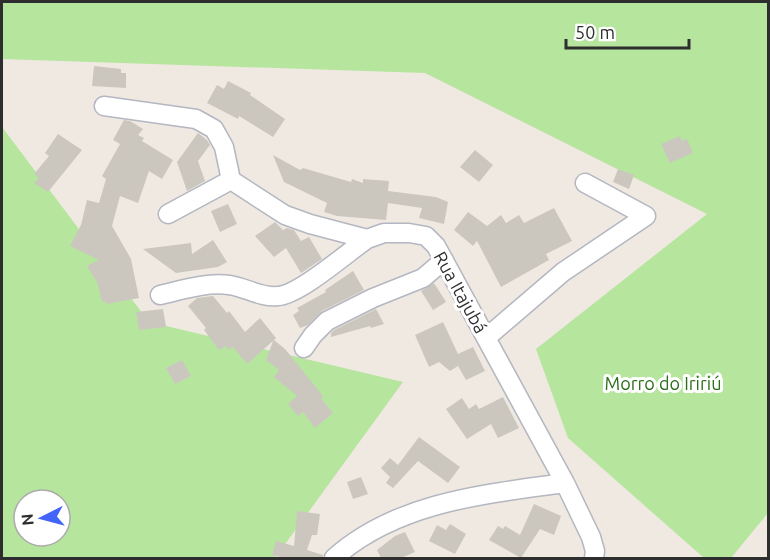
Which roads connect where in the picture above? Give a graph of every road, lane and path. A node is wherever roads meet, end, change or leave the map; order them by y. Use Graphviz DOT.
graph roads {
  1 [pos="104,106"];
  2 [pos="231,180"];
  3 [pos="585,183"];
  4 [pos="168,214"];
  5 [pos="367,239"];
  6 [pos="444,260"];
  7 [pos="160,295"];
  8 [pos="486,338"];
  9 [pos="304,348"];
  10 [pos="565,483"];
  11 [pos="334,558"];
  12 [pos="594,558"];
  1 -- 2 [label="street"];
  2 -- 4 [label="street"];
  2 -- 5 [label="street, Rua Itajubá"];
  3 -- 8 [label="street"];
  5 -- 6 [label="street, Rua Itajubá"];
  5 -- 7 [label="street"];
  6 -- 8 [label="street, Rua Itajubá"];
  6 -- 9 [label="street"];
  8 -- 10 [label="street, Rua Itajubá"];
  10 -- 11 [label="street"];
  10 -- 12 [label="street, Rua Itajubá"];
}
